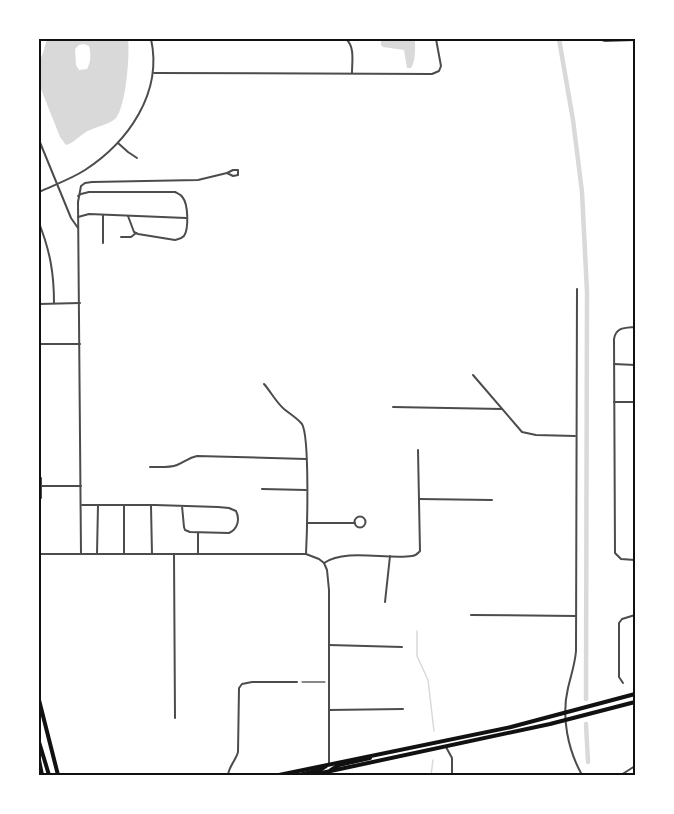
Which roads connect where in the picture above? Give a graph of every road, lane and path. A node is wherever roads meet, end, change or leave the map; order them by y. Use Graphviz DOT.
graph roads {
  1 [pos="152,39"];
  2 [pos="346,39"];
  3 [pos="436,39"];
  4 [pos="599,39"];
  5 [pos="635,40"];
  6 [pos="154,73"];
  7 [pos="352,73"];
  8 [pos="39,140"];
  9 [pos="118,142"];
  10 [pos="137,158"];
  11 [pos="227,173"];
  12 [pos="57,184"];
  13 [pos="39,192"];
  14 [pos="78,196"];
  15 [pos="103,215"];
  16 [pos="128,216"];
  17 [pos="78,217"];
  18 [pos="187,218"];
  19 [pos="39,223"];
  20 [pos="78,228"];
  21 [pos="136,233"];
  22 [pos="121,237"];
  23 [pos="103,243"];
  24 [pos="577,289"];
  25 [pos="54,303"];
  26 [pos="80,303"];
  27 [pos="39,304"];
  28 [pos="635,327"];
  29 [pos="39,344"];
  30 [pos="80,344"];
  31 [pos="614,364"];
  32 [pos="635,365"];
  33 [pos="473,375"];
  34 [pos="264,384"];
  35 [pos="614,402"];
  36 [pos="635,402"];
  37 [pos="393,407"];
  38 [pos="502,409"];
  39 [pos="575,436"];
  40 [pos="418,450"];
  41 [pos="306,459"];
  42 [pos="150,467"];
  43 [pos="41,478"];
  44 [pos="41,486"];
  45 [pos="81,486"];
  46 [pos="262,489"];
  47 [pos="306,490"];
  48 [pos="41,498"];
  49 [pos="419,500"];
  50 [pos="492,500"];
  51 [pos="81,505"];
  52 [pos="98,505"];
  53 [pos="124,505"];
  54 [pos="151,505"];
  55 [pos="182,506"];
  56 [pos="307,523"];
  57 [pos="355,523"];
  58 [pos="198,533"];
  59 [pos="39,554"];
  60 [pos="81,554"];
  61 [pos="97,554"];
  62 [pos="124,554"];
  63 [pos="152,554"];
  64 [pos="174,554"];
  65 [pos="198,554"];
  66 [pos="306,554"];
  67 [pos="390,556"];
  68 [pos="635,560"];
  69 [pos="324,563"];
  70 [pos="385,602"];
  71 [pos="471,615"];
  72 [pos="576,615"];
  73 [pos="635,615"];
  74 [pos="329,645"];
  75 [pos="402,647"];
  76 [pos="297,682"];
  77 [pos="329,682"];
  78 [pos="623,683"];
  79 [pos="635,694"];
  80 [pos="39,700"];
  81 [pos="635,702"];
  82 [pos="403,709"];
  83 [pos="329,710"];
  84 [pos="566,713"];
  85 [pos="175,718"];
  86 [pos="567,720"];
  87 [pos="39,742"];
  88 [pos="414,747"];
  89 [pos="446,747"];
  90 [pos="39,760"];
  91 [pos="329,765"];
  92 [pos="635,766"];
  93 [pos="631,769"];
  94 [pos="329,773"];
  95 [pos="634,773"];
  96 [pos="42,775"];
  97 [pos="49,775"];
  98 [pos="58,775"];
  99 [pos="228,775"];
  100 [pos="279,775"];
  101 [pos="299,775"];
  102 [pos="312,775"];
  103 [pos="452,775"];
  104 [pos="582,775"];
  105 [pos="621,775"];
  1 -- 6 [label="street"];
  2 -- 7 [label="street"];
  3 -- 7 [label="street"];
  4 -- 5 [label="street"];
  6 -- 7 [label="street"];
  6 -- 9 [label="street"];
  8 -- 12 [label="street"];
  9 -- 10 [label="street"];
  9 -- 12 [label="street"];
  11 -- 14 [label="street"];
  12 -- 13 [label="street"];
  12 -- 20 [label="street"];
  14 -- 17 [label="street"];
  14 -- 18 [label="street"];
  15 -- 16 [label="street"];
  15 -- 17 [label="street"];
  15 -- 23 [label="street"];
  16 -- 18 [label="street"];
  16 -- 21 [label="street"];
  17 -- 20 [label="street"];
  18 -- 21 [label="street"];
  19 -- 25 [label="street"];
  20 -- 26 [label="street"];
  21 -- 22 [label="street"];
  24 -- 39 [label="street"];
  25 -- 26 [label="street"];
  25 -- 27 [label="street"];
  26 -- 30 [label="street"];
  28 -- 31 [label="street"];
  29 -- 30 [label="street"];
  30 -- 45 [label="street"];
  31 -- 32 [label="street"];
  31 -- 35 [label="street"];
  33 -- 38 [label="street"];
  34 -- 41 [label="street"];
  35 -- 36 [label="street"];
  35 -- 68 [label="street"];
  37 -- 38 [label="street"];
  38 -- 39 [label="street"];
  39 -- 72 [label="street"];
  40 -- 49 [label="street"];
  41 -- 42 [label="street"];
  41 -- 47 [label="street"];
  43 -- 44 [label="street"];
  44 -- 45 [label="street"];
  44 -- 48 [label="street"];
  45 -- 51 [label="street"];
  46 -- 47 [label="street"];
  47 -- 56 [label="street"];
  49 -- 50 [label="street"];
  49 -- 67 [label="street"];
  51 -- 52 [label="street"];
  51 -- 60 [label="street"];
  52 -- 53 [label="street"];
  52 -- 61 [label="street"];
  53 -- 54 [label="street"];
  53 -- 62 [label="street"];
  54 -- 55 [label="street"];
  54 -- 63 [label="street"];
  55 -- 58 [label="street"];
  55 -- 58 [label="street"];
  56 -- 57 [label="street"];
  56 -- 66 [label="street"];
  58 -- 65 [label="street"];
  59 -- 60 [label="street"];
  60 -- 61 [label="street"];
  61 -- 62 [label="street"];
  62 -- 63 [label="street"];
  63 -- 64 [label="street"];
  64 -- 65 [label="street"];
  64 -- 85 [label="street"];
  65 -- 66 [label="street"];
  66 -- 69 [label="street"];
  67 -- 69 [label="street"];
  67 -- 70 [label="street"];
  69 -- 74 [label="street"];
  71 -- 72 [label="street"];
  72 -- 84 [label="street"];
  73 -- 78 [label="street"];
  74 -- 75 [label="street"];
  74 -- 77 [label="street"];
  76 -- 77 [label="path"];
  76 -- 99 [label="street"];
  77 -- 83 [label="street"];
  79 -- 84 [label="main road"];
  80 -- 98 [label="main road"];
  81 -- 86 [label="main road"];
  82 -- 83 [label="street"];
  83 -- 91 [label="street"];
  84 -- 86 [label="street"];
  84 -- 88 [label="main road"];
  86 -- 89 [label="main road"];
  86 -- 104 [label="street"];
  87 -- 97 [label="main road"];
  88 -- 91 [label="main road"];
  88 -- 94 [label="main road"];
  89 -- 94 [label="main road"];
  89 -- 103 [label="street"];
  90 -- 96 [label="main road"];
  91 -- 100 [label="main road"];
  91 -- 101 [label="main road"];
  92 -- 93 [label="street"];
  93 -- 95 [label="street"];
  93 -- 105 [label="street"];
  94 -- 102 [label="main road"];
}
